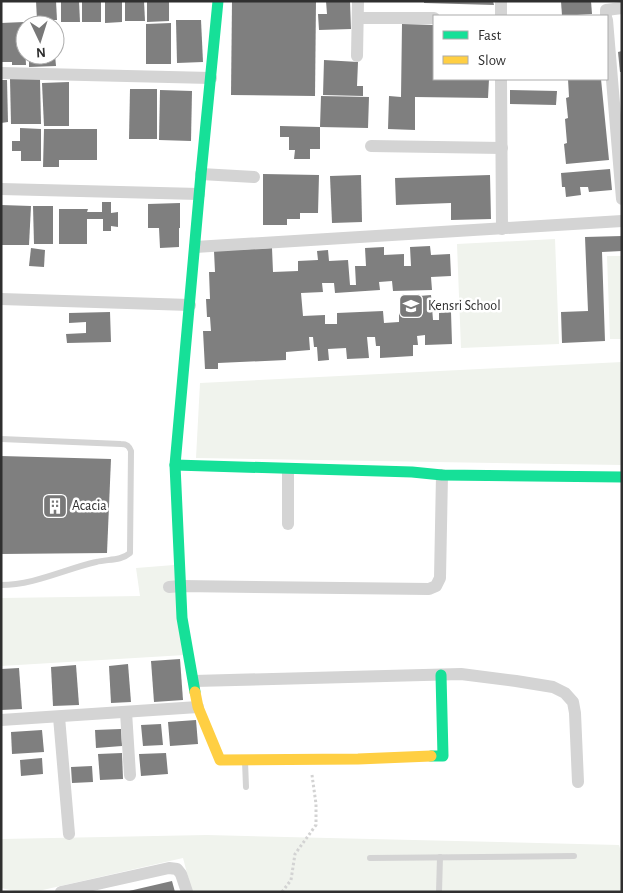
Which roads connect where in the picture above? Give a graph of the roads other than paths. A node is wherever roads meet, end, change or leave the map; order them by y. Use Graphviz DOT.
graph roads {
  1 [pos="218,1"];
  2 [pos="358,1"];
  3 [pos="501,1"];
  4 [pos="622,8"];
  5 [pos="501,15"];
  6 [pos="607,15"];
  7 [pos="358,18"];
  8 [pos="433,18"];
  9 [pos="608,30"];
  10 [pos="357,56"];
  11 [pos="1,73"];
  12 [pos="211,78"];
  13 [pos="501,80"];
  14 [pos="372,146"];
  15 [pos="502,148"];
  16 [pos="201,174"];
  17 [pos="254,177"];
  18 [pos="1,190"];
  19 [pos="199,194"];
  20 [pos="622,199"];
  21 [pos="622,221"];
  22 [pos="502,229"];
  23 [pos="195,247"];
  24 [pos="1,299"];
  25 [pos="190,305"];
  26 [pos="1,439"];
  27 [pos="175,465"];
  28 [pos="288,469"];
  29 [pos="442,475"];
  30 [pos="622,477"];
  31 [pos="288,524"];
  32 [pos="1,585"];
  33 [pos="175,586"];
  34 [pos="441,675"];
  35 [pos="194,681"];
  36 [pos="198,707"];
  37 [pos="126,712"];
  38 [pos="59,717"];
  39 [pos="1,720"];
  40 [pos="244,760"];
  41 [pos="130,775"];
  42 [pos="578,782"];
  43 [pos="246,787"];
  44 [pos="69,834"];
  45 [pos="574,856"];
  46 [pos="440,857"];
  47 [pos="370,858"];
  48 [pos="61,892"];
  49 [pos="188,892"];
  50 [pos="440,892"];
  1 -- 12 [label="street"];
  2 -- 7 [label="street"];
  3 -- 5 [label="street"];
  4 -- 6 [label="street"];
  7 -- 8 [label="street"];
  7 -- 10 [label="street"];
  9 -- 20 [label="street"];
  11 -- 12 [label="street"];
  12 -- 16 [label="street"];
  13 -- 15 [label="street"];
  14 -- 15 [label="street"];
  15 -- 22 [label="street"];
  16 -- 17 [label="street"];
  16 -- 19 [label="street"];
  18 -- 19 [label="street"];
  19 -- 23 [label="street"];
  21 -- 22 [label="street"];
  22 -- 23 [label="street"];
  23 -- 25 [label="street"];
  24 -- 25 [label="street"];
  25 -- 27 [label="street"];
  26 -- 32 [label="lane"];
  27 -- 28 [label="street"];
  27 -- 33 [label="street"];
  28 -- 29 [label="street"];
  28 -- 31 [label="street"];
  29 -- 30 [label="street"];
  29 -- 33 [label="street"];
  33 -- 35 [label="street"];
  34 -- 35 [label="street"];
  34 -- 40 [label="street"];
  34 -- 42 [label="street"];
  35 -- 36 [label="street"];
  36 -- 37 [label="street"];
  36 -- 40 [label="street"];
  37 -- 38 [label="street"];
  37 -- 41 [label="street"];
  38 -- 39 [label="street"];
  38 -- 44 [label="street"];
  40 -- 43 [label="lane"];
  45 -- 46 [label="lane"];
  46 -- 47 [label="lane"];
  46 -- 50 [label="lane"];
  48 -- 49 [label="street"];
}
